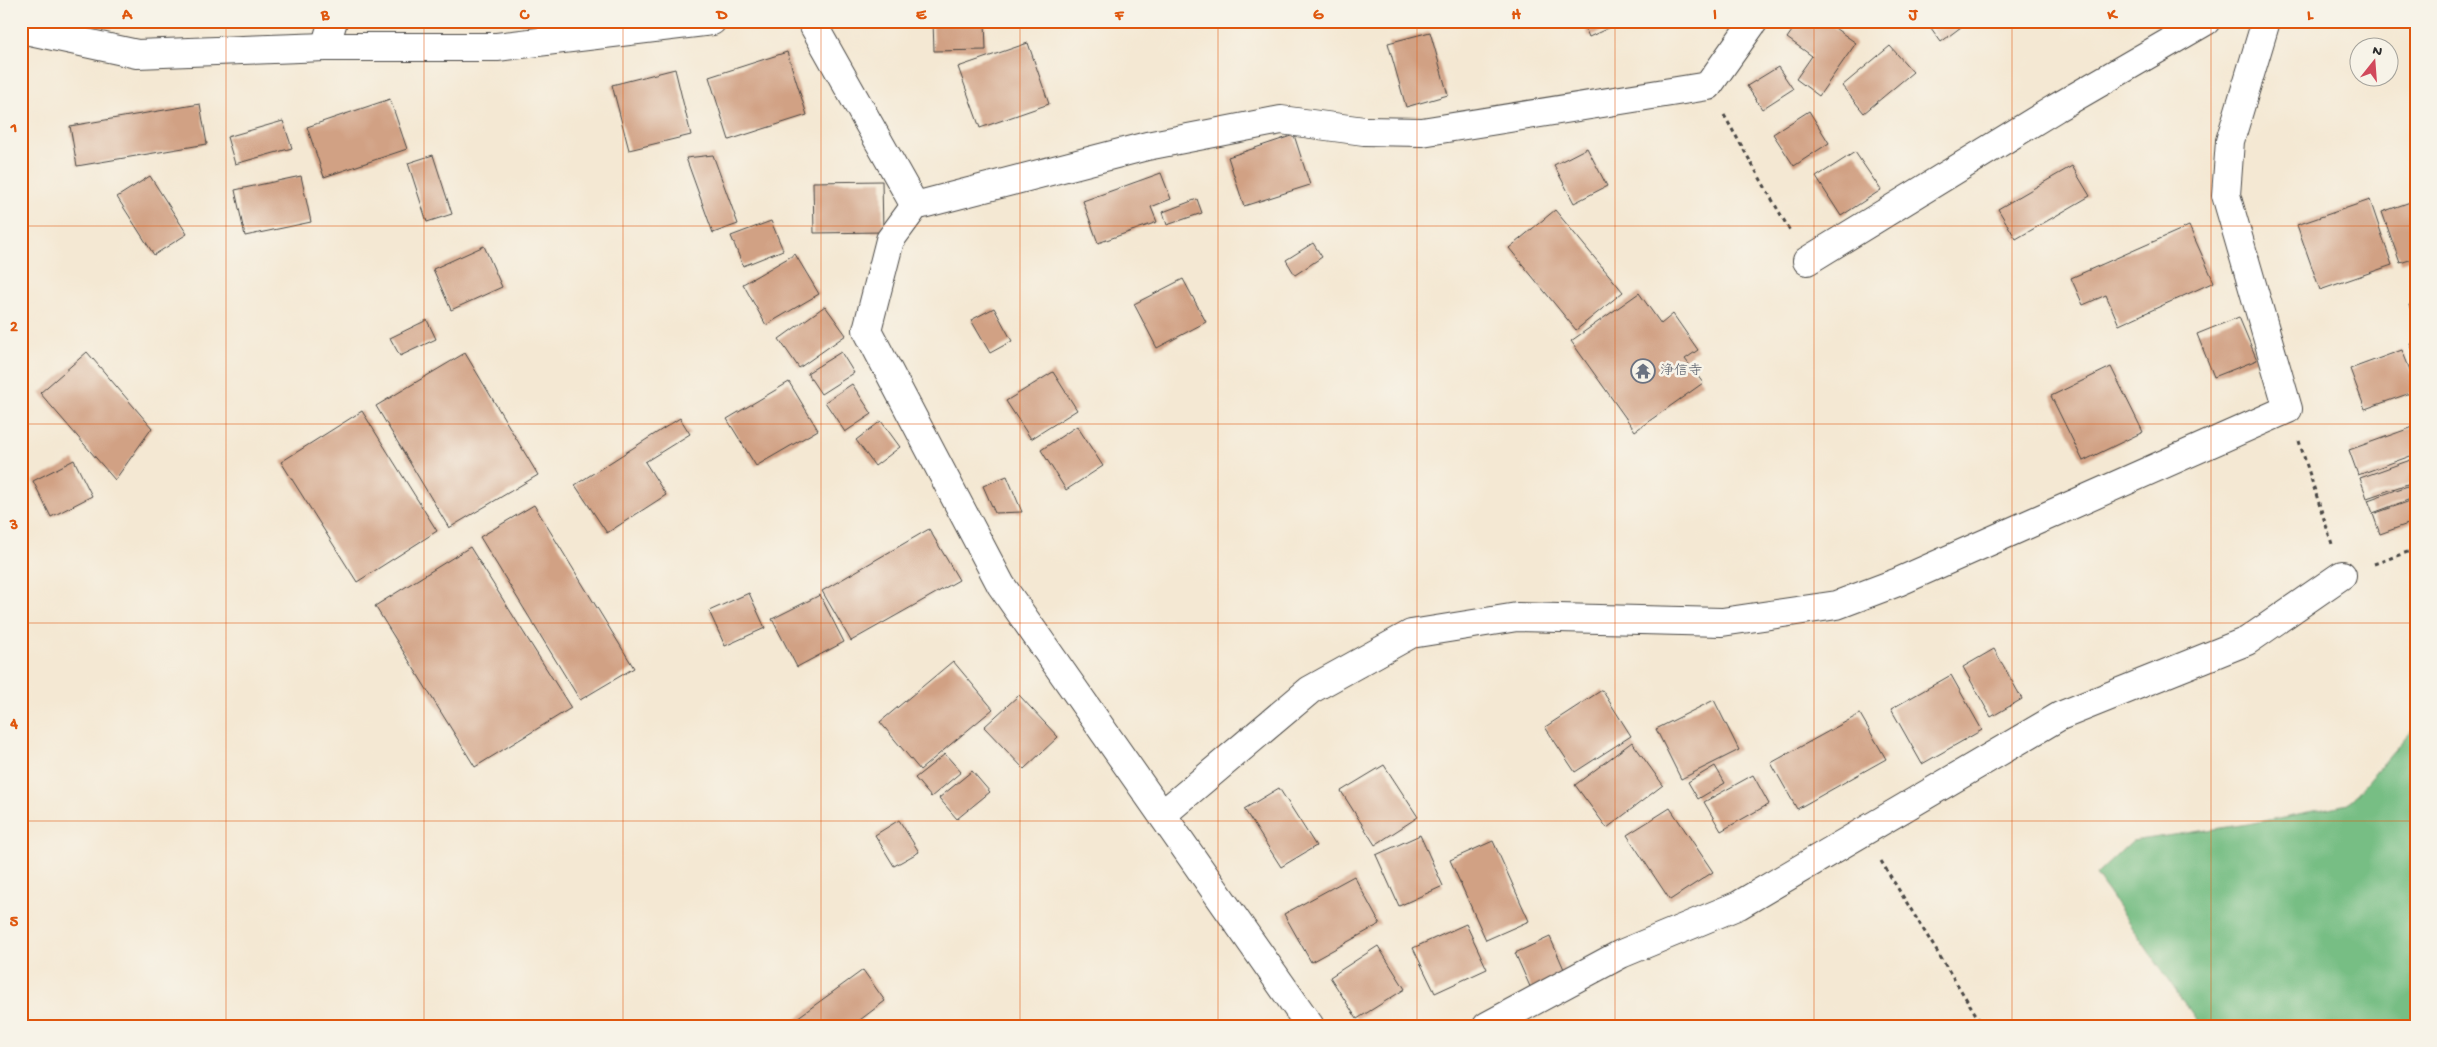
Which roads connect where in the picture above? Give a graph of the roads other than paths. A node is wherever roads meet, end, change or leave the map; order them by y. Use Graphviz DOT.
graph roads {
  1 [pos="333,21"];
  2 [pos="712,21"];
  3 [pos="811,21"];
  4 [pos="1754,21"];
  5 [pos="2206,21"];
  6 [pos="2266,21"];
  7 [pos="21,29"];
  8 [pos="325,47"];
  9 [pos="915,206"];
  10 [pos="1807,261"];
  11 [pos="2342,575"];
  12 [pos="1163,814"];
  13 [pos="1310,1026"];
  14 [pos="1487,1026"];
  1 -- 8 [label="street"];
  2 -- 8 [label="street"];
  3 -- 9 [label="street"];
  4 -- 9 [label="street"];
  5 -- 10 [label="street"];
  6 -- 12 [label="street"];
  7 -- 8 [label="street"];
  9 -- 12 [label="street"];
  11 -- 14 [label="street"];
  12 -- 13 [label="street"];
}
